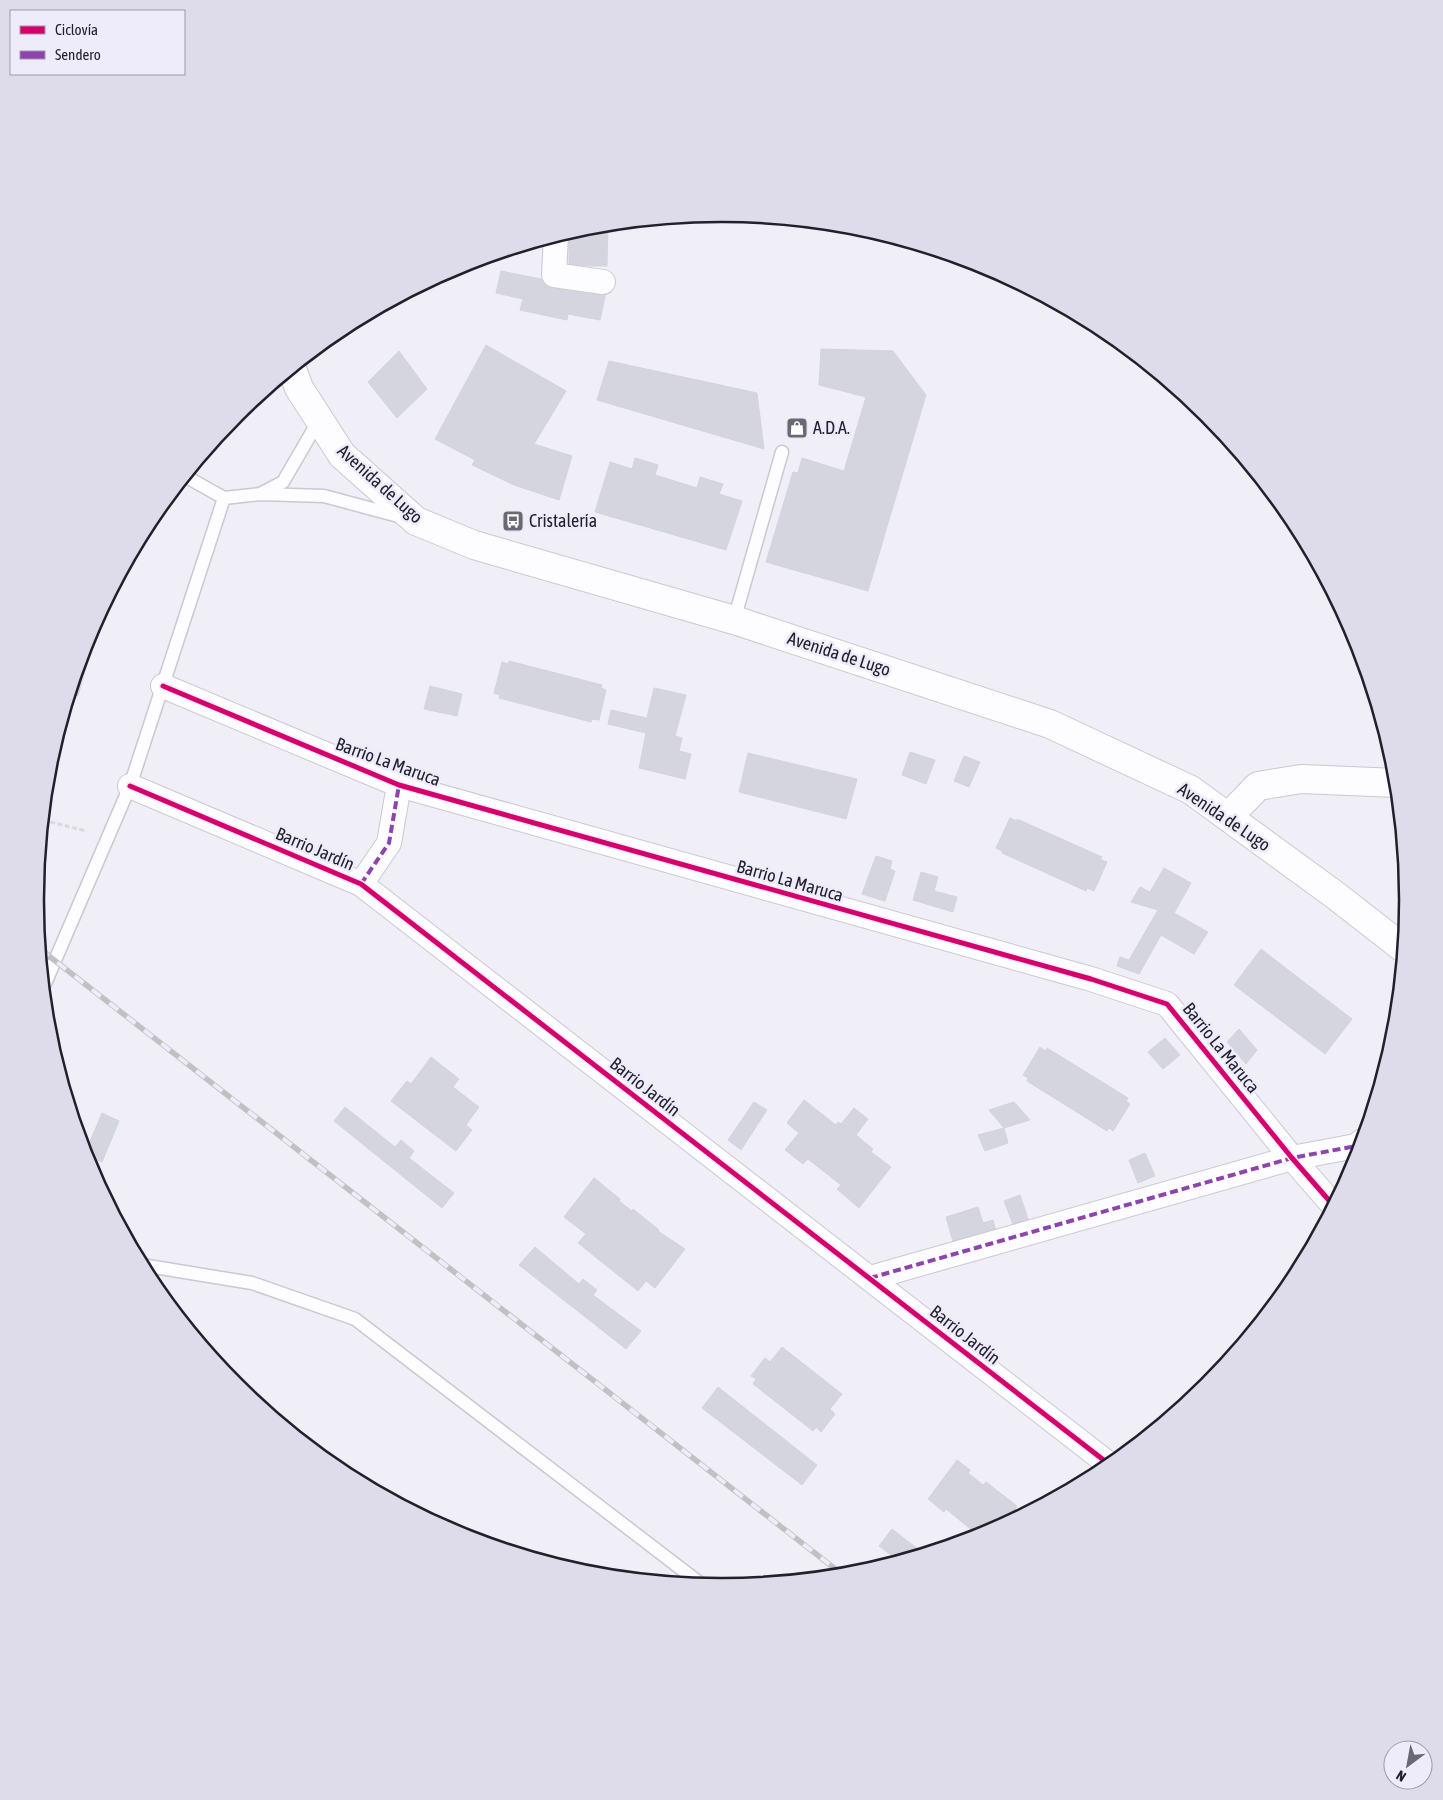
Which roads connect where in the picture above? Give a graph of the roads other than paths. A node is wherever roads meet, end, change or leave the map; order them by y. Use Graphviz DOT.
graph roads {
  1 [pos="556,243"];
  2 [pos="602,282"];
  3 [pos="294,375"];
  4 [pos="319,420"];
  5 [pos="782,452"];
  6 [pos="191,479"];
  7 [pos="260,494"];
  8 [pos="224,498"];
  9 [pos="416,521"];
  10 [pos="734,620"];
  11 [pos="163,686"];
  12 [pos="1388,783"];
  13 [pos="398,785"];
  14 [pos="130,786"];
  15 [pos="1228,817"];
  16 [pos="361,884"];
  17 [pos="1398,944"];
  18 [pos="49,975"];
  19 [pos="1353,1147"];
  20 [pos="1292,1158"];
  21 [pos="1329,1200"];
  22 [pos="152,1267"];
  23 [pos="870,1278"];
  24 [pos="1104,1460"];
  25 [pos="691,1577"];
  1 -- 2 [label="street"];
  3 -- 4 [label="main road, Avenida de Lugo"];
  4 -- 7 [label="lane"];
  4 -- 9 [label="main road, Avenida de Lugo"];
  5 -- 10 [label="lane"];
  6 -- 8 [label="lane"];
  7 -- 8 [label="lane"];
  7 -- 9 [label="lane"];
  8 -- 11 [label="lane"];
  9 -- 10 [label="main road, Avenida de Lugo"];
  10 -- 15 [label="main road, Avenida de Lugo"];
  11 -- 13 [label="street, Barrio La Maruca"];
  11 -- 14 [label="lane"];
  12 -- 15 [label="main road"];
  13 -- 16 [label="street"];
  13 -- 20 [label="street, Barrio La Maruca"];
  14 -- 16 [label="street, Barrio Jardín"];
  14 -- 18 [label="lane"];
  15 -- 17 [label="main road, Avenida de Lugo"];
  16 -- 23 [label="street, Barrio Jardín"];
  19 -- 20 [label="street"];
  20 -- 21 [label="street, Barrio La Maruca"];
  20 -- 23 [label="street"];
  22 -- 25 [label="lane"];
  23 -- 24 [label="street, Barrio Jardín"];
}
